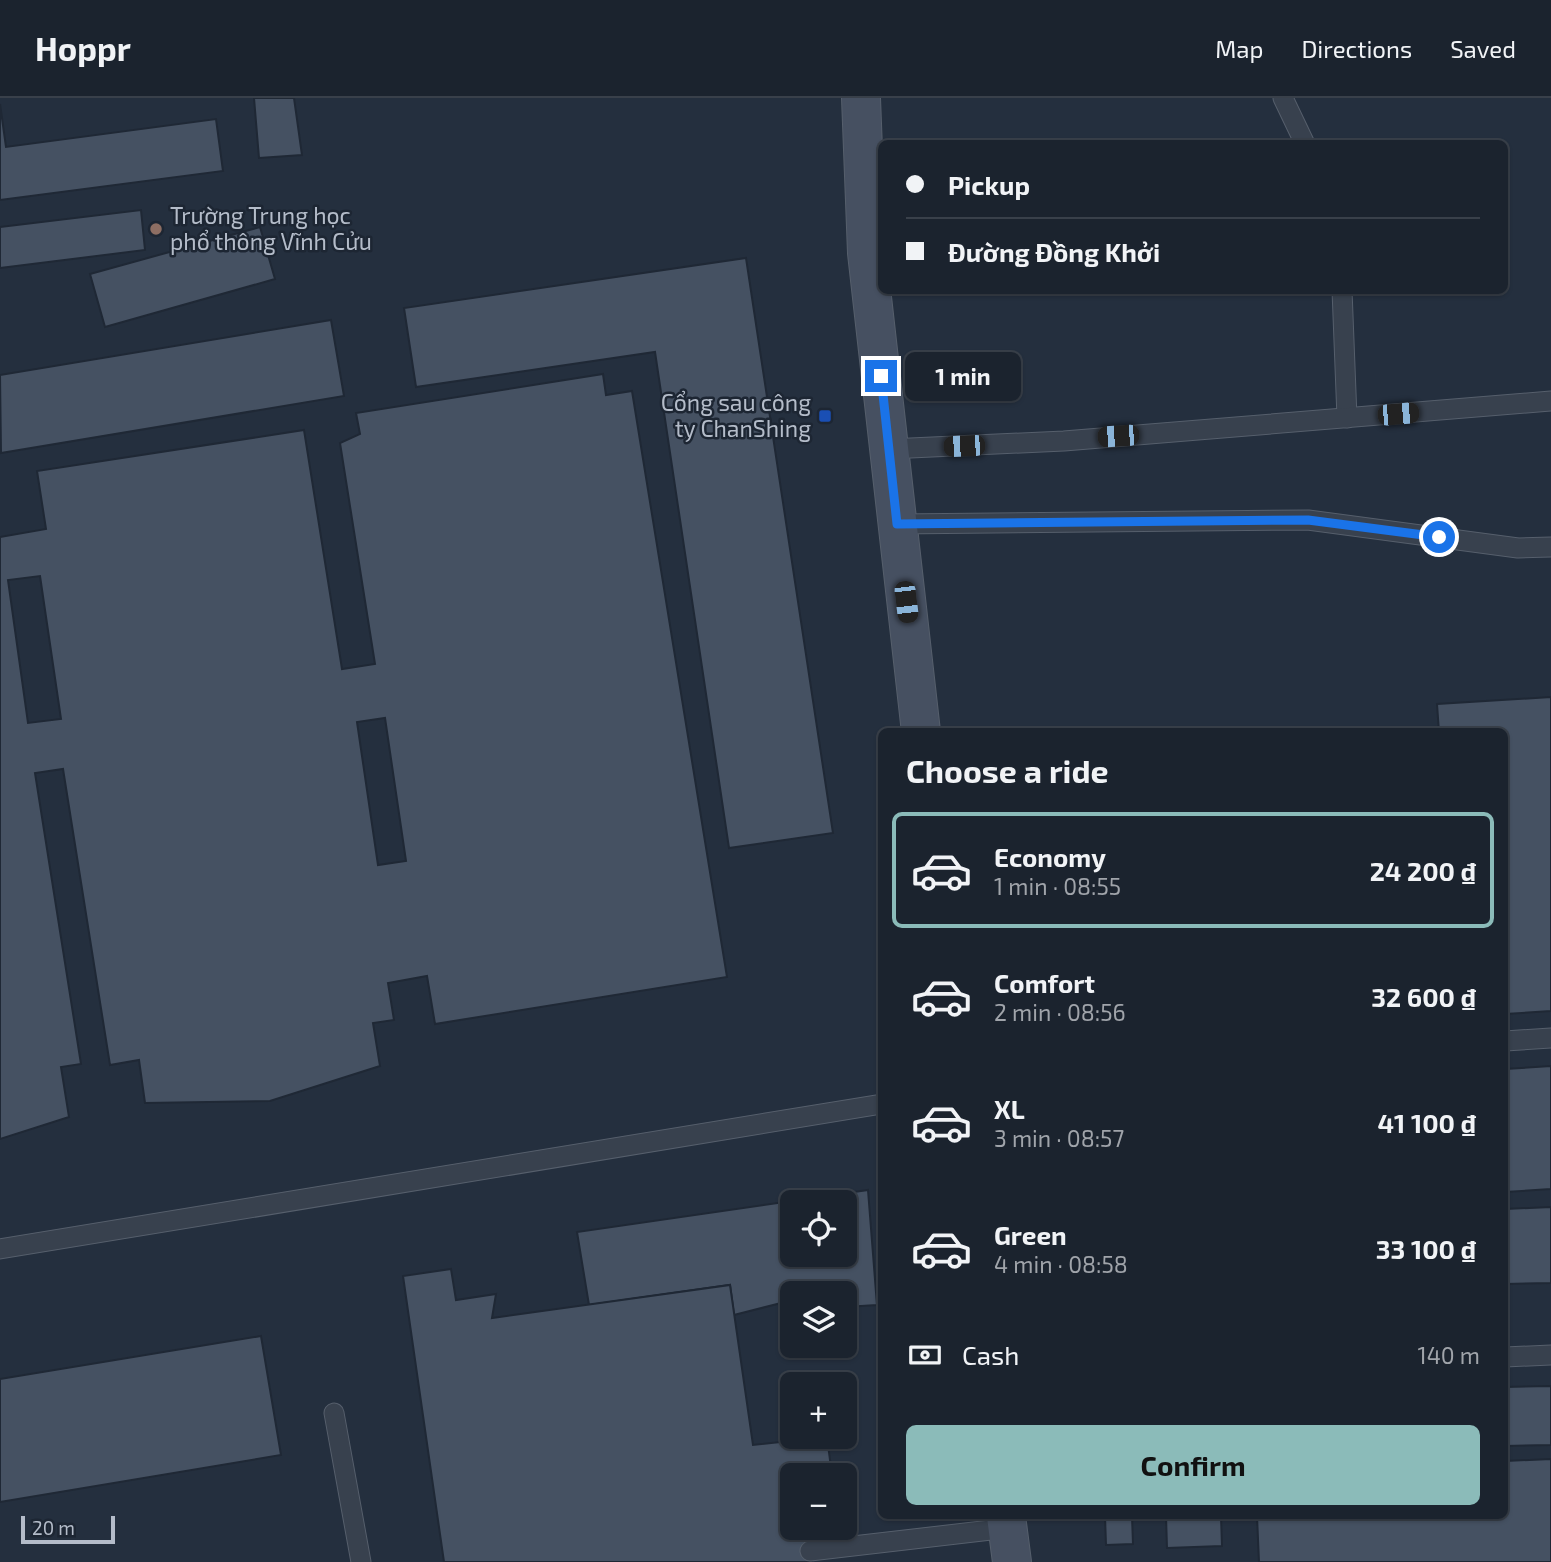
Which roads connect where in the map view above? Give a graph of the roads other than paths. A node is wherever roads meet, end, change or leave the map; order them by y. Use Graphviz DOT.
graph roads {
  1 [pos="861,98"];
  2 [pos="1283,98"];
  3 [pos="1303,140"];
  4 [pos="1342,294"];
  5 [pos="1551,401"];
  6 [pos="1347,418"];
  7 [pos="889,449"];
  8 [pos="897,524"];
  9 [pos="1551,547"];
  10 [pos="921,728"];
  11 [pos="1551,1038"];
  12 [pos="1508,1041"];
  13 [pos="878,1105"];
  14 [pos="0,1249"];
  15 [pos="1551,1355"];
  16 [pos="1508,1357"];
  17 [pos="334,1413"];
  18 [pos="1009,1535"];
  19 [pos="810,1551"];
  20 [pos="361,1562"];
  1 -- 7 [label="main road"];
  2 -- 3 [label="lane"];
  4 -- 6 [label="lane"];
  5 -- 6 [label="lane"];
  6 -- 7 [label="lane"];
  7 -- 8 [label="main road"];
  8 -- 9 [label="lane"];
  8 -- 10 [label="main road"];
  11 -- 12 [label="lane"];
  13 -- 14 [label="lane"];
  15 -- 16 [label="lane"];
  17 -- 20 [label="lane"];
  18 -- 19 [label="lane"];
}
